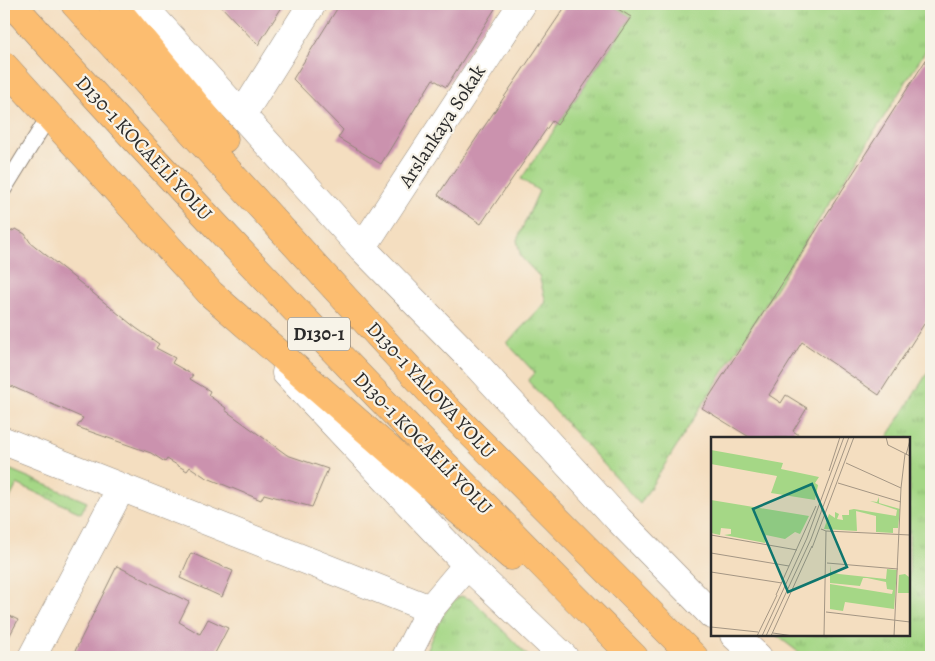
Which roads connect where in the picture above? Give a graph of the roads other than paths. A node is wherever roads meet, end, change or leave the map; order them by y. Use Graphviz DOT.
graph roads {
  1 [pos="12,4"];
  2 [pos="75,4"];
  3 [pos="112,4"];
  4 [pos="141,4"];
  5 [pos="312,4"];
  6 [pos="522,4"];
  7 [pos="4,66"];
  8 [pos="242,115"];
  9 [pos="49,116"];
  10 [pos="4,189"];
  11 [pos="362,248"];
  12 [pos="211,294"];
  13 [pos="438,399"];
  14 [pos="4,441"];
  15 [pos="122,488"];
  16 [pos="468,565"];
  17 [pos="430,609"];
  18 [pos="711,614"];
  19 [pos="735,636"];
  20 [pos="32,657"];
  21 [pos="406,657"];
  22 [pos="564,657"];
  23 [pos="626,657"];
  24 [pos="634,657"];
  25 [pos="694,657"];
  26 [pos="758,657"];
  1 -- 24 [label="highway, D130-1 KOCAELİ YOLU / D130-1"];
  2 -- 13 [label="highway, D130-1 YALOVA YOLU / D130-1"];
  3 -- 13 [label="highway"];
  4 -- 8 [label="street"];
  5 -- 8 [label="street"];
  6 -- 11 [label="street, Arslankaya Sokak"];
  7 -- 9 [label="highway"];
  8 -- 11 [label="street"];
  9 -- 10 [label="lane"];
  9 -- 12 [label="highway"];
  11 -- 18 [label="street"];
  12 -- 16 [label="street"];
  12 -- 23 [label="highway"];
  13 -- 25 [label="highway, D130-1 YALOVA YOLU / D130-1"];
  14 -- 15 [label="street"];
  15 -- 17 [label="street"];
  15 -- 20 [label="street"];
  16 -- 17 [label="street"];
  16 -- 22 [label="street"];
  17 -- 21 [label="street"];
  19 -- 26 [label="street"];
}
